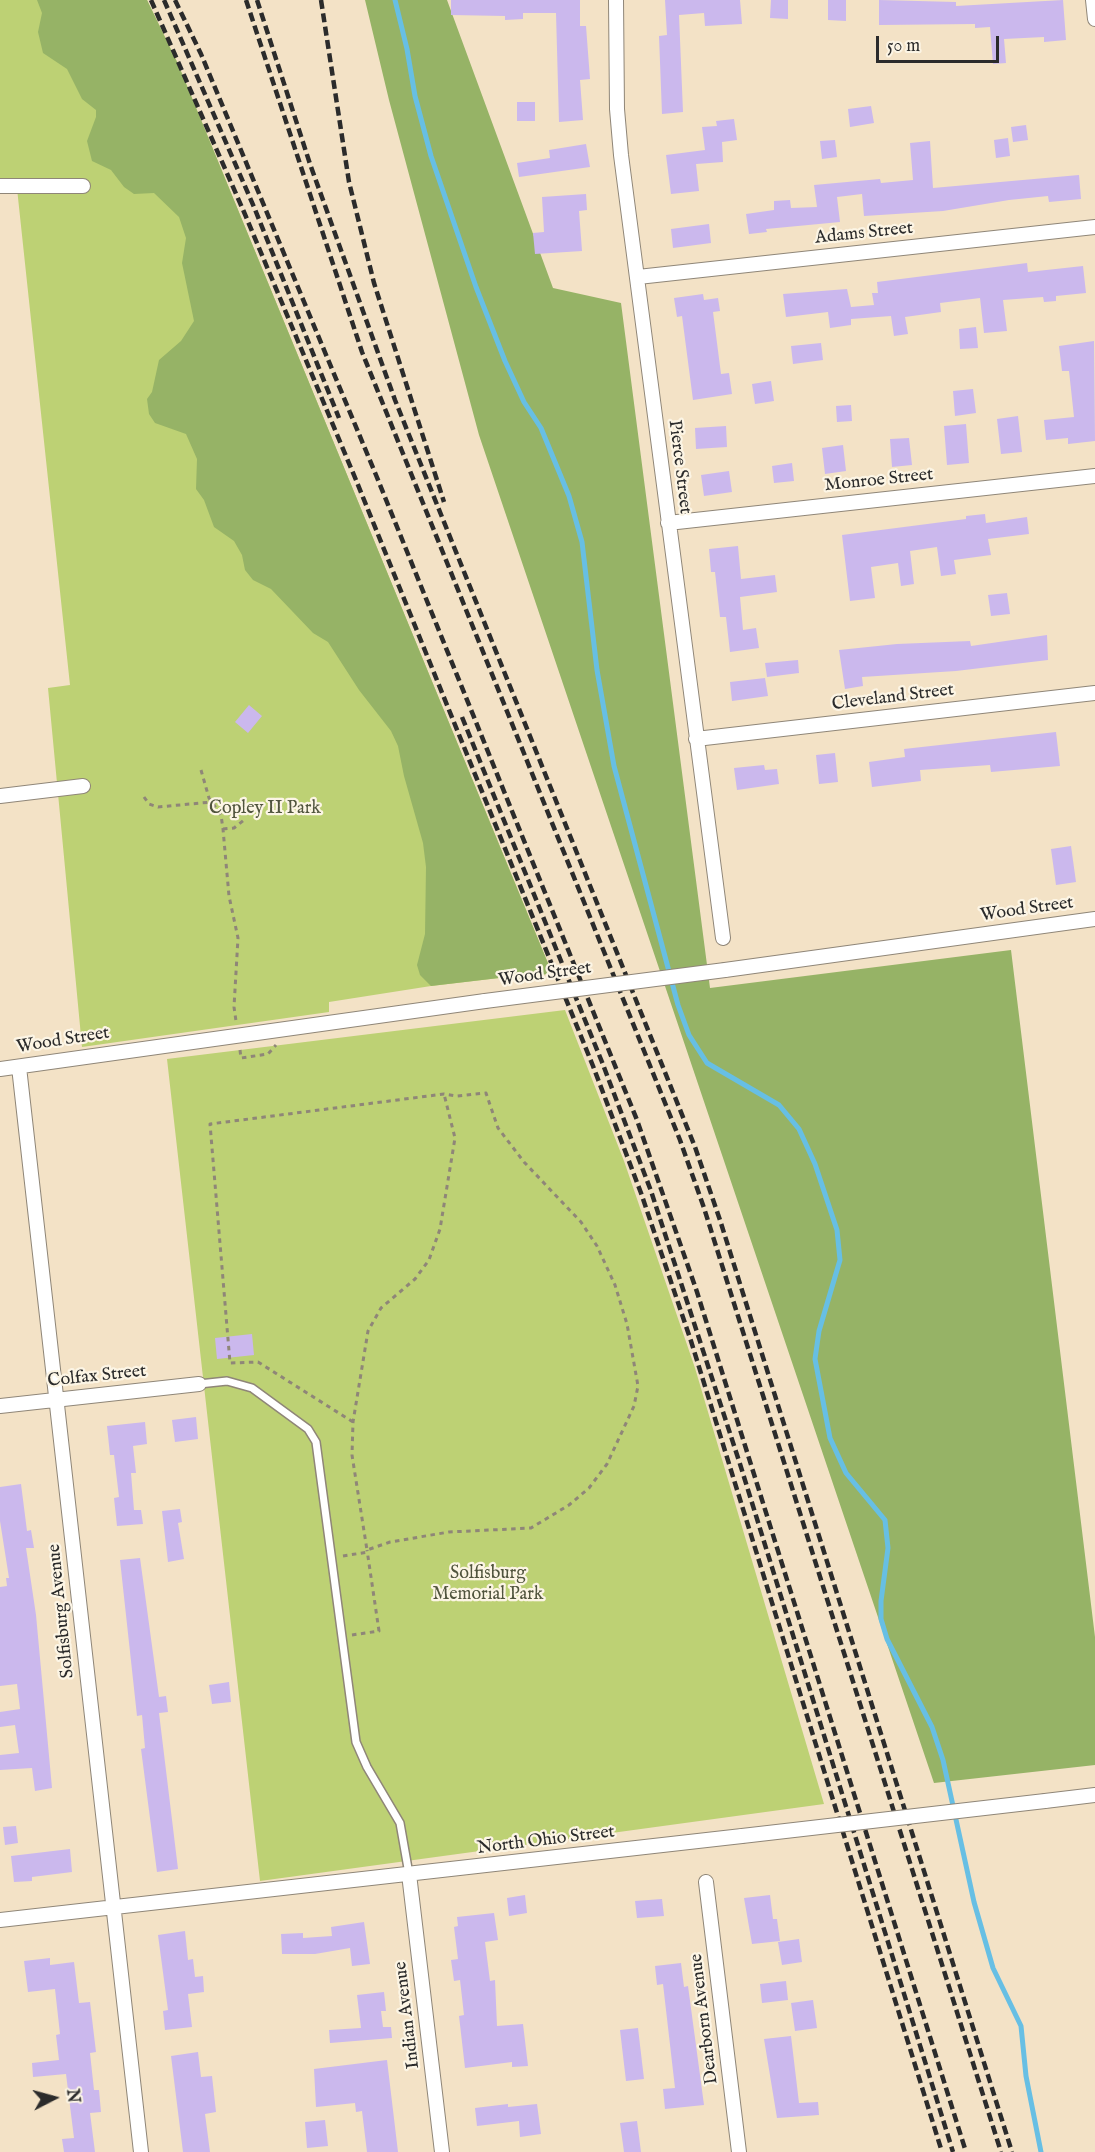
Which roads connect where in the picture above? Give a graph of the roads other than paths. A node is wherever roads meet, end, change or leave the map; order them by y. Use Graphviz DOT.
graph roads {
  1 [pos="616,0"];
  2 [pos="1093,0"];
  3 [pos="1095,19"];
  4 [pos="0,186"];
  5 [pos="83,186"];
  6 [pos="1095,227"];
  7 [pos="638,277"];
  8 [pos="1095,476"];
  9 [pos="668,523"];
  10 [pos="1095,693"];
  11 [pos="696,739"];
  12 [pos="83,786"];
  13 [pos="0,796"];
  14 [pos="1095,919"];
  15 [pos="723,938"];
  16 [pos="19,1067"];
  17 [pos="0,1069"];
  18 [pos="199,1384"];
  19 [pos="56,1400"];
  20 [pos="0,1406"];
  21 [pos="1095,1795"];
  22 [pos="410,1874"];
  23 [pos="706,1882"];
  24 [pos="113,1908"];
  25 [pos="0,1920"];
  26 [pos="141,2152"];
  27 [pos="442,2152"];
  28 [pos="739,2152"];
  1 -- 7 [label="street, Pierce Street"];
  2 -- 3 [label="street"];
  4 -- 5 [label="street"];
  6 -- 7 [label="street, Adams Street"];
  7 -- 9 [label="street, Pierce Street"];
  8 -- 9 [label="street, Monroe Street"];
  9 -- 11 [label="street, Pierce Street"];
  10 -- 11 [label="street, Cleveland Street"];
  11 -- 15 [label="street, Pierce Street"];
  12 -- 13 [label="street"];
  14 -- 16 [label="street, Wood Street, bridge"];
  16 -- 17 [label="street, Wood Street"];
  16 -- 19 [label="street, Solfisburg Avenue"];
  18 -- 19 [label="street, Colfax Street"];
  18 -- 22 [label="lane"];
  19 -- 20 [label="street, Colfax Street"];
  19 -- 24 [label="street, Solfisburg Avenue"];
  21 -- 22 [label="street, North Ohio Street, bridge"];
  22 -- 24 [label="street, North Ohio Street"];
  22 -- 27 [label="street, Indian Avenue"];
  23 -- 28 [label="street, Dearborn Avenue"];
  24 -- 25 [label="street, North Ohio Street"];
  24 -- 26 [label="street, Solfisburg Avenue"];
}
